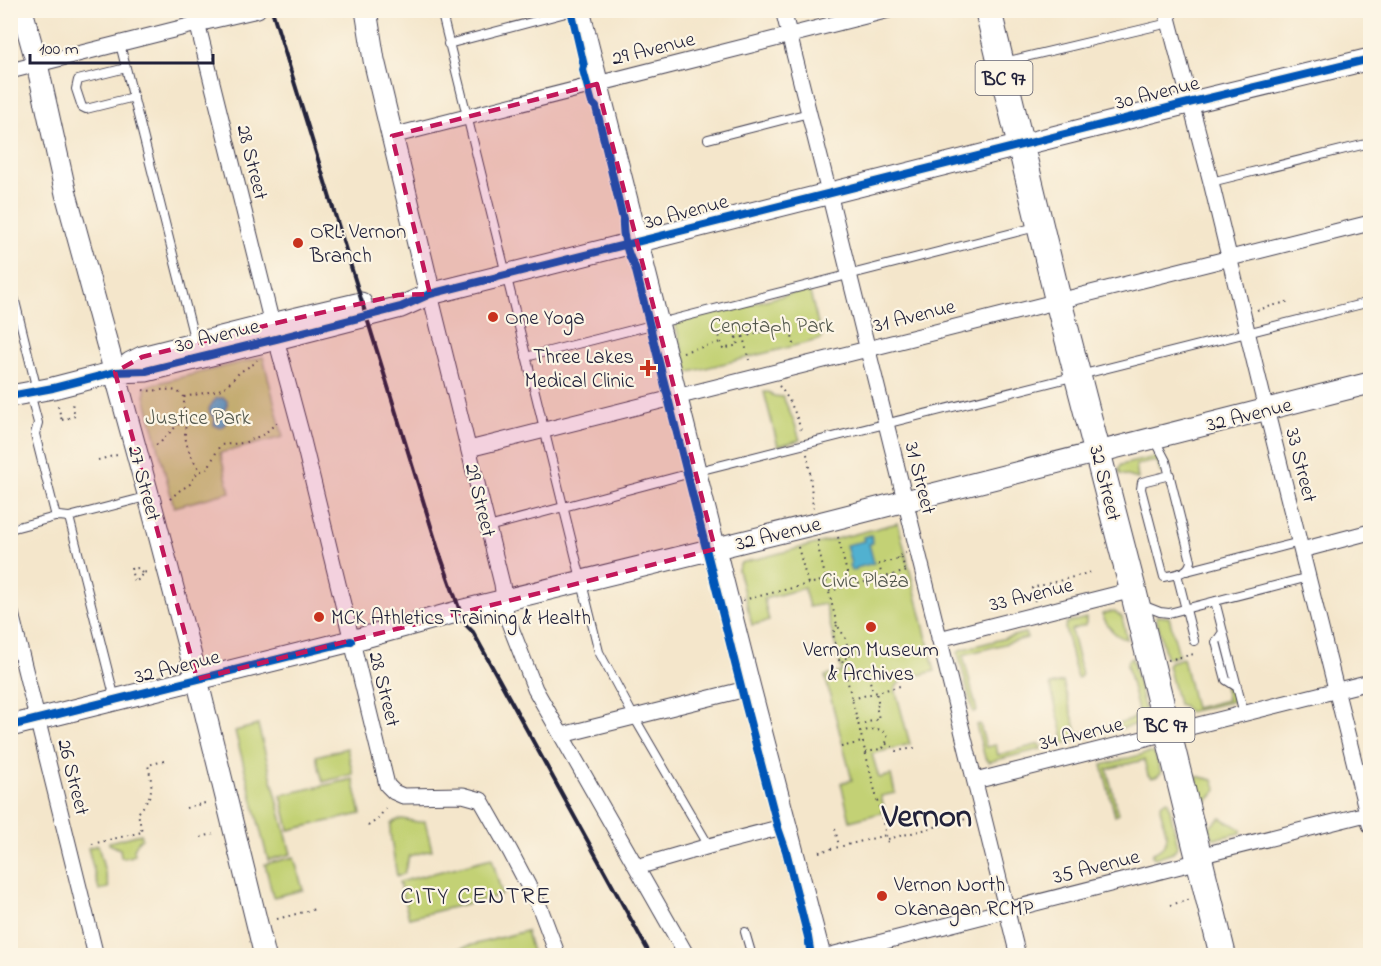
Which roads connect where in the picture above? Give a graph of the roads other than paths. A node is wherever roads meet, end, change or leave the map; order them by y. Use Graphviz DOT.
graph roads {
  1 [pos="22,10"];
  2 [pos="258,10"];
  3 [pos="366,10"];
  4 [pos="441,10"];
  5 [pos="578,10"];
  6 [pos="783,10"];
  7 [pos="889,10"];
  8 [pos="987,10"];
  9 [pos="195,17"];
  10 [pos="1168,17"];
  11 [pos="789,35"];
  12 [pos="120,44"];
  13 [pos="448,44"];
  14 [pos="1371,59"];
  15 [pos="1000,63"];
  16 [pos="37,64"];
  17 [pos="126,68"];
  18 [pos="10,71"];
  19 [pos="597,84"];
  20 [pos="134,97"];
  21 [pos="1190,102"];
  22 [pos="809,113"];
  23 [pos="467,117"];
  24 [pos="392,136"];
  25 [pos="708,138"];
  26 [pos="1371,143"];
  27 [pos="1020,145"];
  28 [pos="1211,182"];
  29 [pos="829,193"];
  30 [pos="1371,223"];
  31 [pos="1040,226"];
  32 [pos="638,242"];
  33 [pos="420,255"];
  34 [pos="1230,259"];
  35 [pos="849,274"];
  36 [pos="506,275"];
  37 [pos="10,281"];
  38 [pos="398,294"];
  39 [pos="430,294"];
  40 [pos="1058,300"];
  41 [pos="1371,302"];
  42 [pos="658,322"];
  43 [pos="274,332"];
  44 [pos="1248,334"];
  45 [pos="195,344"];
  46 [pos="868,348"];
  47 [pos="526,357"];
  48 [pos="115,372"];
  49 [pos="1078,376"];
  50 [pos="1371,383"];
  51 [pos="26,393"];
  52 [pos="677,397"];
  53 [pos="1267,410"];
  54 [pos="886,423"];
  55 [pos="544,430"];
  56 [pos="1154,439"];
  57 [pos="469,449"];
  58 [pos="1098,453"];
  59 [pos="695,472"];
  60 [pos="1170,476"];
  61 [pos="149,497"];
  62 [pos="906,501"];
  63 [pos="564,507"];
  64 [pos="56,517"];
  65 [pos="69,517"];
  66 [pos="488,527"];
  67 [pos="10,529"];
  68 [pos="1371,532"];
  69 [pos="1301,546"];
  70 [pos="715,549"];
  71 [pos="1181,573"];
  72 [pos="1309,578"];
  73 [pos="583,581"];
  74 [pos="1134,595"];
  75 [pos="504,600"];
  76 [pos="1215,601"];
  77 [pos="10,609"];
  78 [pos="1186,609"];
  79 [pos="939,639"];
  80 [pos="351,641"];
  81 [pos="1194,641"];
  82 [pos="197,679"];
  83 [pos="1371,682"];
  84 [pos="750,688"];
  85 [pos="1336,690"];
  86 [pos="115,700"];
  87 [pos="1244,714"];
  88 [pos="634,717"];
  89 [pos="38,720"];
  90 [pos="10,726"];
  91 [pos="1168,732"];
  92 [pos="562,735"];
  93 [pos="975,781"];
  94 [pos="1370,817"];
  95 [pos="786,826"];
  96 [pos="709,846"];
  97 [pos="1199,859"];
  98 [pos="638,867"];
  99 [pos="1007,910"];
  100 [pos="746,932"];
  101 [pos="96,956"];
  102 [pos="265,956"];
  103 [pos="558,956"];
  104 [pos="687,956"];
  105 [pos="752,956"];
  106 [pos="820,956"];
  107 [pos="828,956"];
  108 [pos="1018,956"];
  109 [pos="1223,956"];
  1 -- 16 [label="street, 27 Street"];
  2 -- 9 [label="street"];
  3 -- 24 [label="street, 29 Street"];
  4 -- 13 [label="lane"];
  5 -- 13 [label="lane"];
  5 -- 19 [label="street"];
  6 -- 11 [label="street, 31 Street"];
  7 -- 11 [label="street, 29 Avenue"];
  8 -- 15 [label="highway, 32 Street / BC 97"];
  9 -- 12 [label="street"];
  9 -- 43 [label="street, 28 Street"];
  10 -- 15 [label="lane"];
  10 -- 21 [label="street, 33 Street"];
  11 -- 19 [label="street, 29 Avenue"];
  11 -- 22 [label="street, 31 Street"];
  12 -- 16 [label="street"];
  12 -- 17 [label="lane"];
  13 -- 23 [label="lane"];
  14 -- 21 [label="street, 30 Avenue"];
  15 -- 27 [label="highway, 32 Street / BC 97"];
  16 -- 18 [label="street"];
  16 -- 48 [label="street, 27 Street"];
  17 -- 20 [label="lane"];
  17 -- 20 [label="lane"];
  19 -- 23 [label="street, 29 Avenue"];
  19 -- 32 [label="street"];
  20 -- 45 [label="lane"];
  21 -- 27 [label="street, 30 Avenue"];
  21 -- 28 [label="street, 33 Street"];
  22 -- 25 [label="lane"];
  22 -- 29 [label="street, 31 Street"];
  23 -- 24 [label="street, 29 Avenue"];
  23 -- 36 [label="lane"];
  24 -- 33 [label="street, 29 Street"];
  26 -- 28 [label="lane"];
  27 -- 29 [label="street, 30 Avenue"];
  27 -- 31 [label="highway, 32 Street / BC 97"];
  28 -- 34 [label="street, 33 Street"];
  29 -- 32 [label="street, 30 Avenue"];
  29 -- 35 [label="street, 31 Street"];
  30 -- 34 [label="street, 31 Avenue"];
  31 -- 35 [label="lane"];
  31 -- 40 [label="highway, 32 Street / BC 97"];
  32 -- 36 [label="street, 30 Avenue"];
  32 -- 42 [label="street"];
  33 -- 38 [label="street"];
  33 -- 39 [label="street, 29 Street"];
  34 -- 40 [label="street, 31 Avenue"];
  34 -- 44 [label="street, 33 Street"];
  35 -- 42 [label="lane"];
  35 -- 46 [label="street, 31 Street"];
  36 -- 39 [label="street, 30 Avenue"];
  36 -- 47 [label="lane"];
  37 -- 51 [label="lane"];
  38 -- 39 [label="street, 30 Avenue"];
  38 -- 43 [label="street, 30 Avenue"];
  39 -- 43 [label="street, 30 Avenue"];
  39 -- 57 [label="street, 29 Street"];
  40 -- 46 [label="street, 31 Avenue"];
  40 -- 49 [label="highway, 32 Street / BC 97"];
  41 -- 44 [label="lane"];
  42 -- 47 [label="lane"];
  42 -- 52 [label="street"];
  43 -- 45 [label="street, 30 Avenue"];
  43 -- 48 [label="street, 30 Avenue"];
  43 -- 80 [label="street, 28 Street"];
  44 -- 49 [label="lane"];
  44 -- 53 [label="street, 33 Street"];
  45 -- 48 [label="street, 30 Avenue"];
  46 -- 52 [label="street, 31 Avenue"];
  46 -- 54 [label="street, 31 Street"];
  47 -- 55 [label="lane"];
  48 -- 51 [label="street, 30 Avenue"];
  48 -- 61 [label="street, 27 Street"];
  49 -- 54 [label="lane"];
  49 -- 58 [label="highway, 32 Street / BC 97"];
  50 -- 53 [label="street, 32 Avenue"];
  51 -- 64 [label="lane"];
  52 -- 55 [label="street, 31 Avenue"];
  52 -- 59 [label="street"];
  53 -- 56 [label="street, 32 Avenue"];
  53 -- 69 [label="street, 33 Street"];
  54 -- 59 [label="lane"];
  54 -- 62 [label="street, 31 Street"];
  55 -- 57 [label="street, 31 Avenue"];
  55 -- 63 [label="lane"];
  56 -- 58 [label="street, 32 Avenue"];
  56 -- 60 [label="lane"];
  57 -- 66 [label="street, 29 Street"];
  58 -- 62 [label="street, 32 Avenue"];
  58 -- 74 [label="highway, 32 Street / BC 97"];
  59 -- 63 [label="lane"];
  59 -- 70 [label="street"];
  60 -- 71 [label="lane"];
  60 -- 71 [label="lane"];
  61 -- 65 [label="lane"];
  61 -- 82 [label="street, 27 Street"];
  62 -- 70 [label="street, 32 Avenue"];
  62 -- 79 [label="street, 31 Street"];
  63 -- 66 [label="lane"];
  63 -- 73 [label="lane"];
  64 -- 65 [label="lane"];
  64 -- 67 [label="lane"];
  65 -- 86 [label="lane"];
  66 -- 75 [label="street, 29 Street"];
  68 -- 69 [label="street"];
  69 -- 71 [label="lane"];
  69 -- 72 [label="street, 33 Street"];
  70 -- 73 [label="street, 32 Avenue"];
  70 -- 84 [label="street"];
  71 -- 78 [label="lane"];
  72 -- 76 [label="lane"];
  72 -- 85 [label="street, 33 Street"];
  73 -- 75 [label="street, 32 Avenue"];
  73 -- 88 [label="lane"];
  74 -- 78 [label="lane"];
  74 -- 79 [label="street, 33 Avenue"];
  74 -- 91 [label="highway, 32 Street / BC 97"];
  75 -- 80 [label="street, 32 Avenue"];
  75 -- 92 [label="street, 29 Street"];
  76 -- 78 [label="lane"];
  76 -- 87 [label="lane"];
  77 -- 89 [label="street, 26 Street"];
  78 -- 81 [label="lane"];
  79 -- 93 [label="street, 31 Street"];
  80 -- 82 [label="street, 32 Avenue"];
  80 -- 103 [label="street, 28 Street"];
  82 -- 86 [label="street, 32 Avenue"];
  82 -- 102 [label="street, 27 Street"];
  83 -- 85 [label="street, 34 Avenue"];
  84 -- 88 [label="street"];
  84 -- 95 [label="street"];
  85 -- 87 [label="street, 34 Avenue"];
  85 -- 94 [label="street, 33 Street"];
  86 -- 89 [label="street, 32 Avenue"];
  87 -- 91 [label="street, 34 Avenue"];
  88 -- 92 [label="street"];
  88 -- 96 [label="lane"];
  89 -- 90 [label="street, 32 Avenue"];
  89 -- 101 [label="street, 26 Street"];
  91 -- 93 [label="street, 34 Avenue"];
  91 -- 97 [label="highway, 32 Street / BC 97"];
  92 -- 98 [label="street, 29 Street"];
  93 -- 99 [label="street, 31 Street"];
  94 -- 97 [label="street, 35 Avenue"];
  95 -- 96 [label="street"];
  95 -- 106 [label="street"];
  96 -- 98 [label="street"];
  97 -- 99 [label="street, 35 Avenue"];
  97 -- 109 [label="highway, 32 Street / BC 97"];
  98 -- 104 [label="street, 29 Street"];
  99 -- 107 [label="street, 35 Avenue"];
  99 -- 108 [label="street, 31 Street"];
  100 -- 105 [label="lane"];
}
